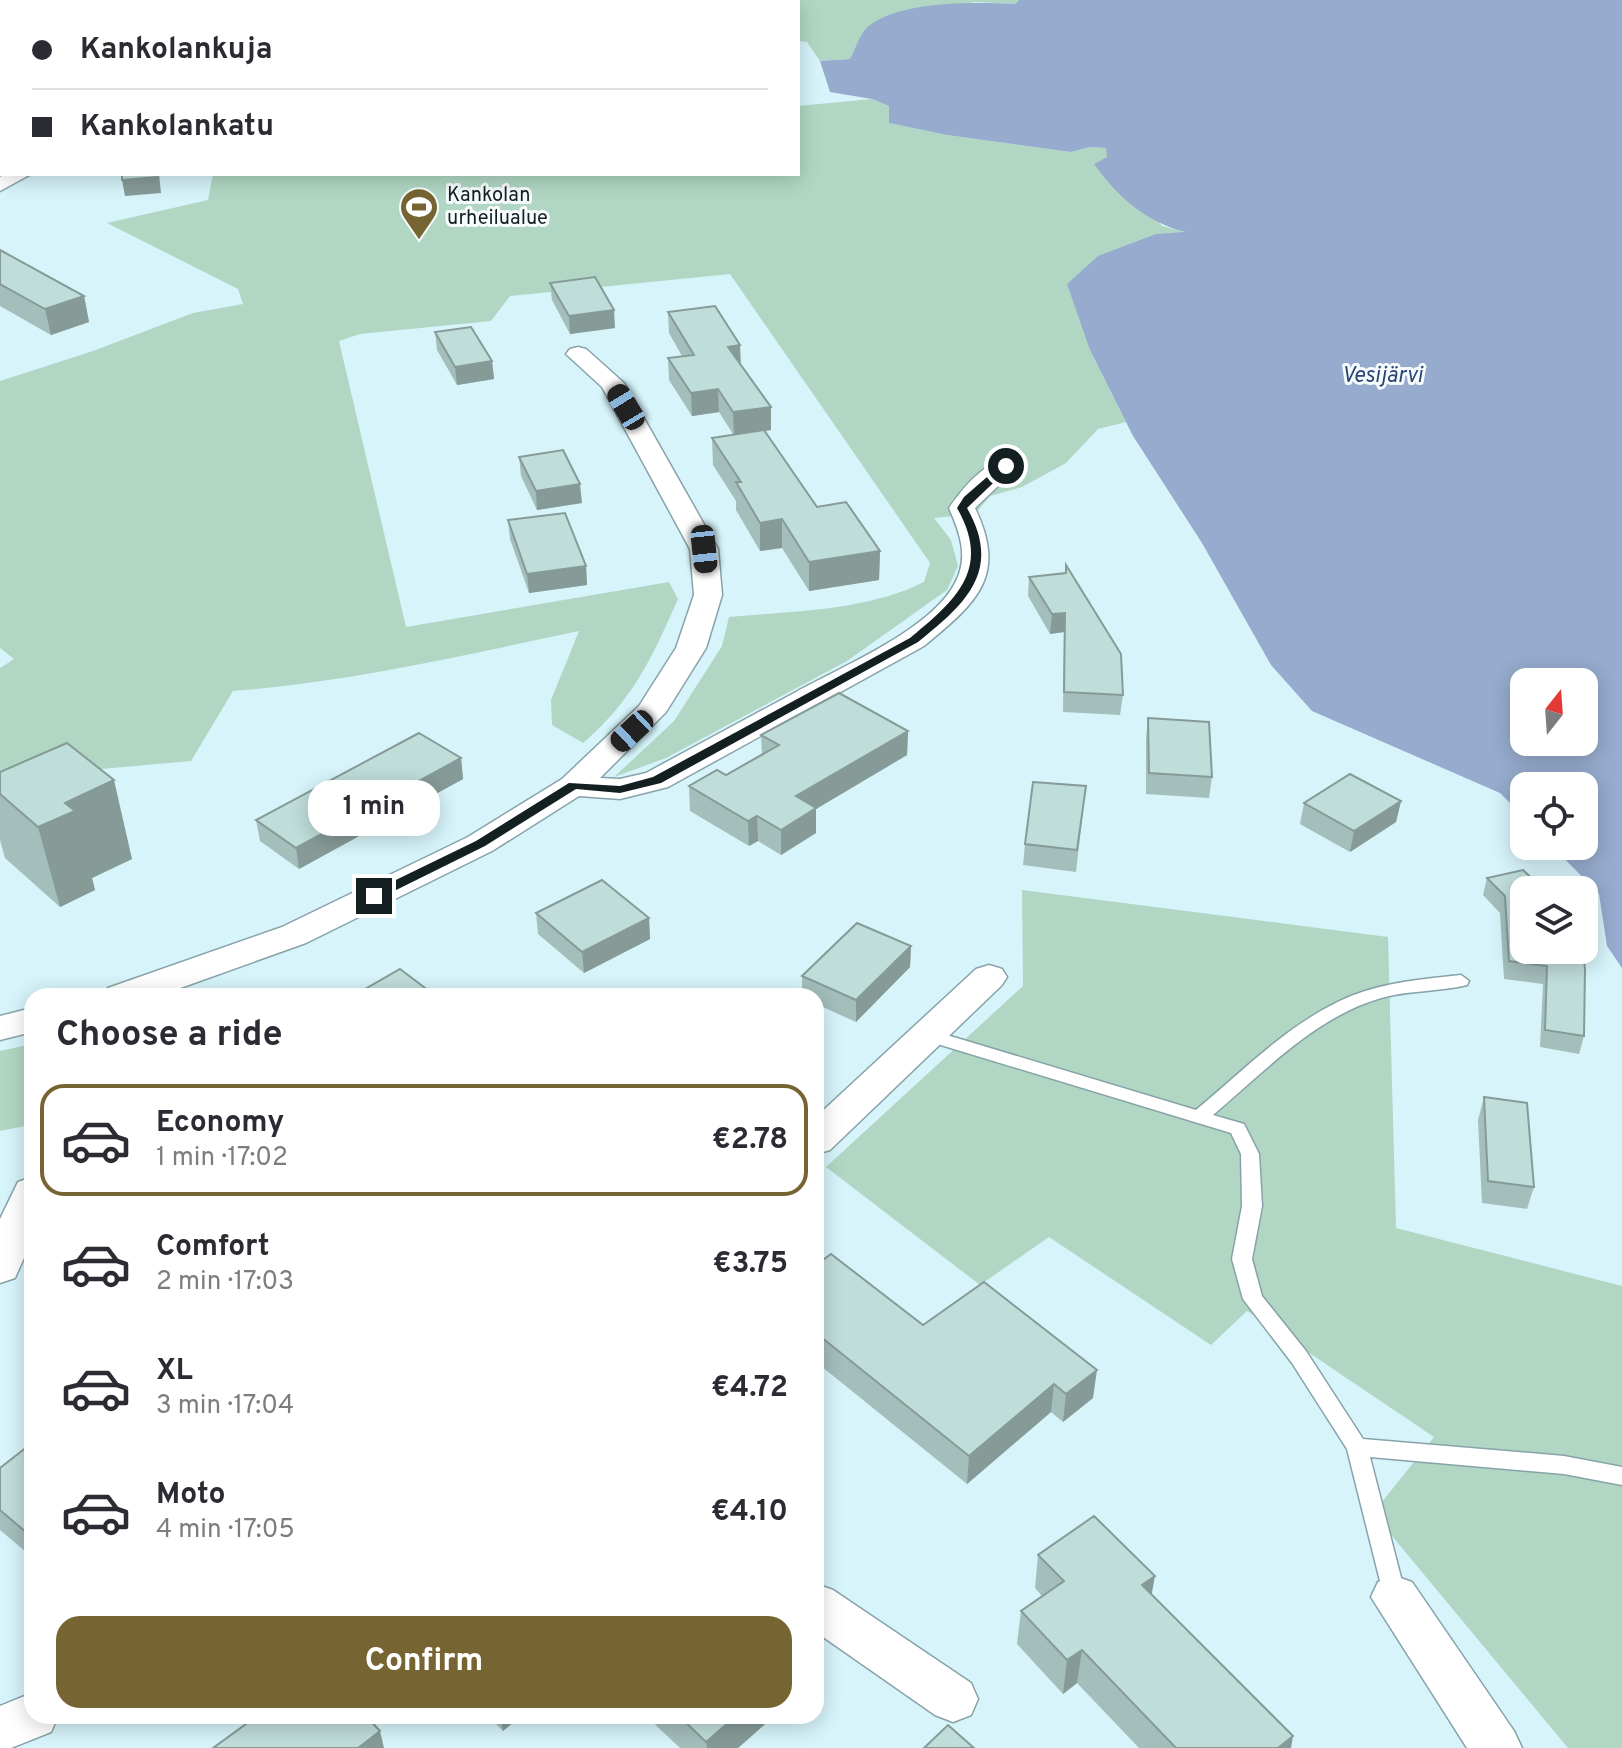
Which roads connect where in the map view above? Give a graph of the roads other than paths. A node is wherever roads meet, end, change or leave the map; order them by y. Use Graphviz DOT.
graph roads {
  1 [pos="578,354"];
  2 [pos="1006,466"];
  3 [pos="573,786"];
  4 [pos="989,977"];
  5 [pos="1461,981"];
  6 [pos="144,988"];
  7 [pos="24,1022"];
  8 [pos="0,1028"];
  9 [pos="927,1035"];
  10 [pos="1200,1116"];
  11 [pos="824,1132"];
  12 [pos="24,1211"];
  13 [pos="0,1267"];
  14 [pos="1357,1447"];
  15 [pos="1622,1476"];
  16 [pos="1395,1597"];
  17 [pos="824,1610"];
  18 [pos="953,1699"];
  19 [pos="24,1720"];
  20 [pos="0,1729"];
  21 [pos="1496,1748"];
  1 -- 3 [label="street"];
  2 -- 3 [label="street"];
  3 -- 6 [label="street"];
  4 -- 9 [label="street"];
  5 -- 10 [label="lane"];
  7 -- 8 [label="street"];
  9 -- 10 [label="lane"];
  9 -- 11 [label="street"];
  10 -- 14 [label="lane"];
  12 -- 13 [label="street"];
  14 -- 15 [label="lane"];
  14 -- 16 [label="lane"];
  16 -- 21 [label="street"];
  17 -- 18 [label="street"];
  19 -- 20 [label="street"];
}
